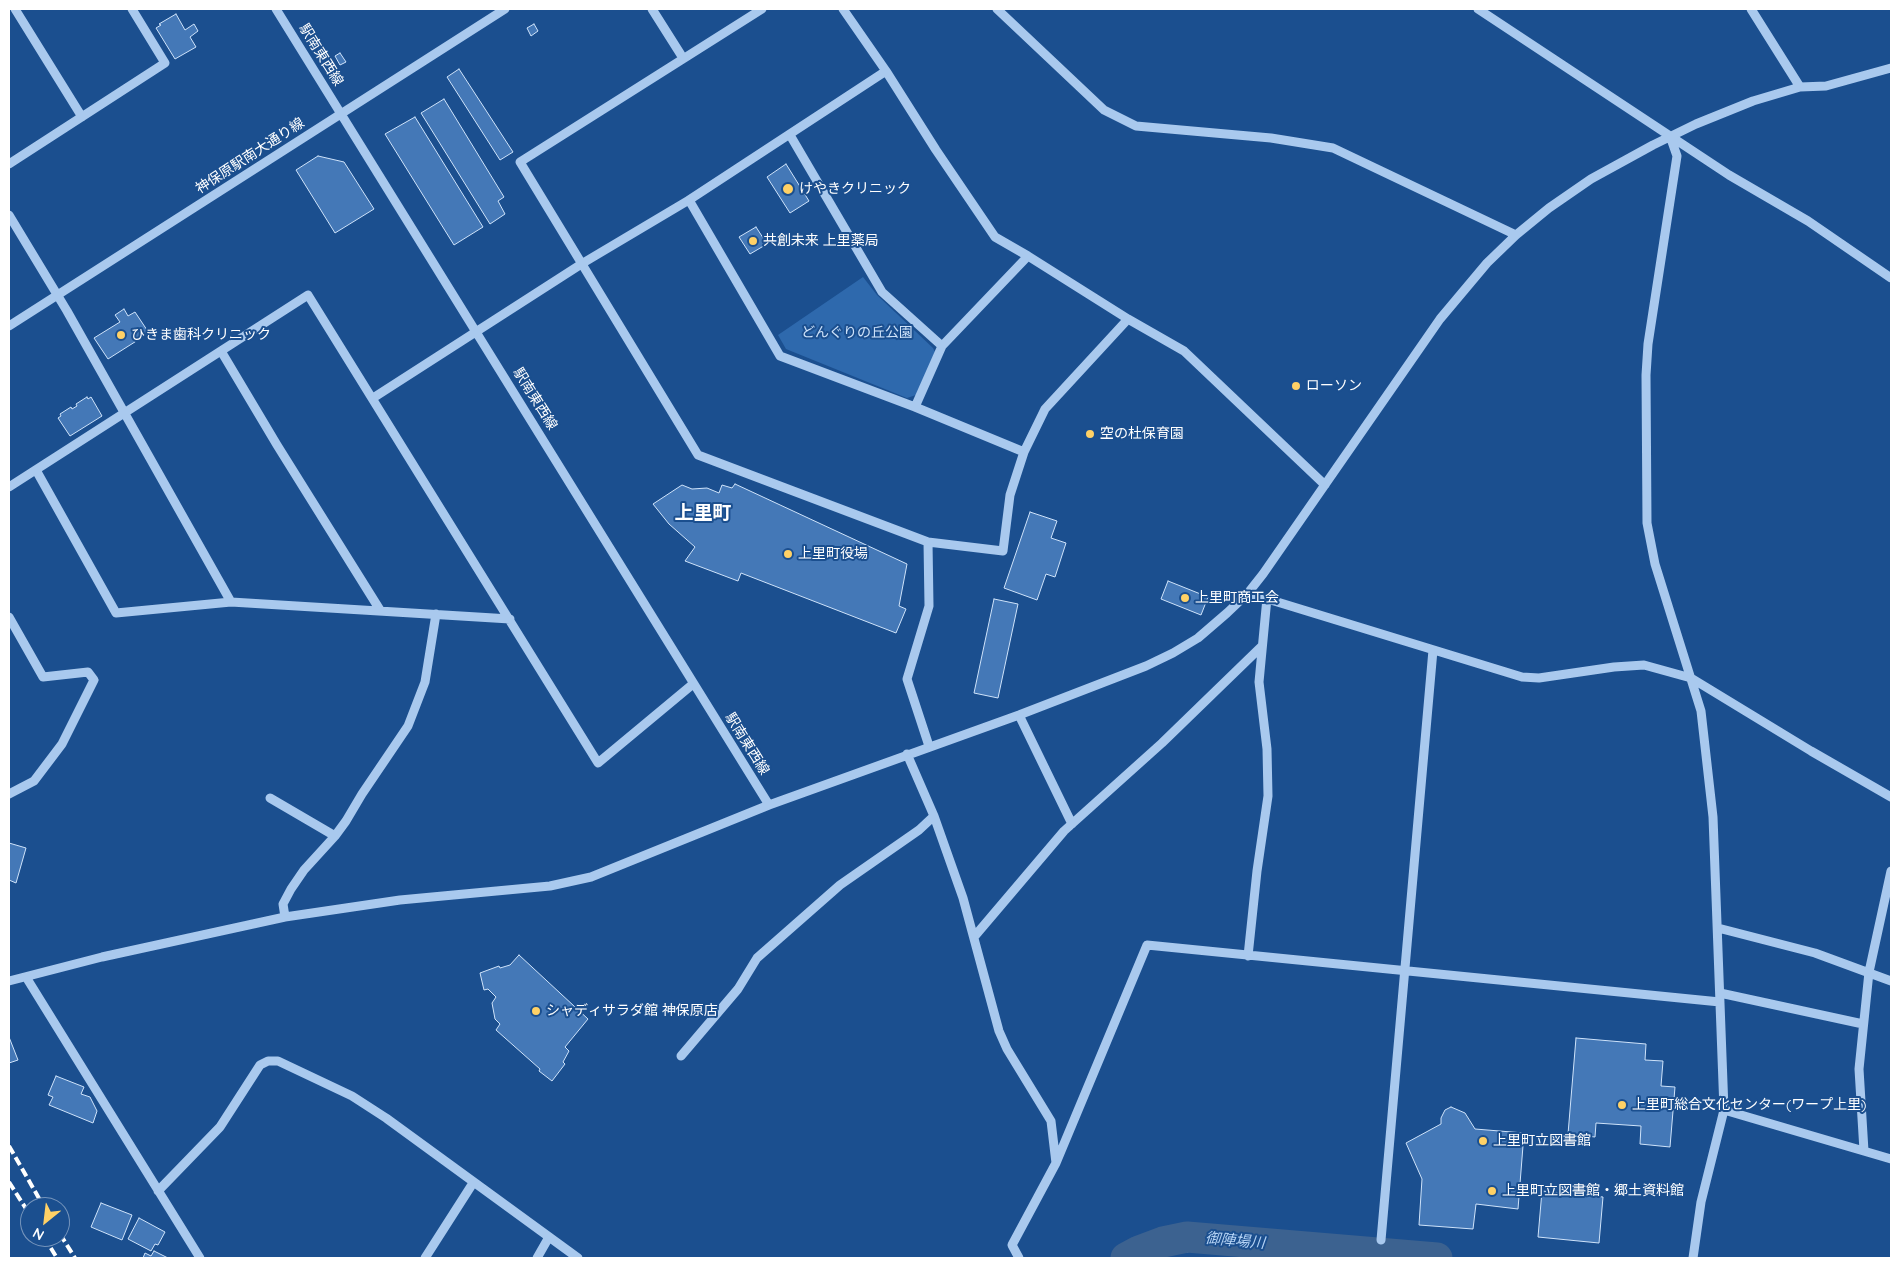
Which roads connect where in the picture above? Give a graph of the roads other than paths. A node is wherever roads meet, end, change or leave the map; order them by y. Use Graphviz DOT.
graph roads {
  1 [pos="15,9"];
  2 [pos="132,9"];
  3 [pos="276,9"];
  4 [pos="506,9"];
  5 [pos="652,9"];
  6 [pos="762,9"];
  7 [pos="842,9"];
  8 [pos="997,9"];
  9 [pos="1478,9"];
  10 [pos="1751,9"];
  11 [pos="683,58"];
  12 [pos="1891,68"];
  13 [pos="886,71"];
  14 [pos="1800,87"];
  15 [pos="342,114"];
  16 [pos="82,117"];
  17 [pos="790,135"];
  18 [pos="1670,136"];
  19 [pos="9,164"];
  20 [pos="689,200"];
  21 [pos="9,215"];
  22 [pos="1516,235"];
  23 [pos="1028,256"];
  24 [pos="583,263"];
  25 [pos="1891,278"];
  26 [pos="58,295"];
  27 [pos="1128,320"];
  28 [pos="9,326"];
  29 [pos="477,332"];
  30 [pos="942,346"];
  31 [pos="221,351"];
  32 [pos="372,398"];
  33 [pos="915,407"];
  34 [pos="124,413"];
  35 [pos="1024,452"];
  36 [pos="36,470"];
  37 [pos="1326,484"];
  38 [pos="9,487"];
  39 [pos="928,542"];
  40 [pos="1248,593"];
  41 [pos="1267,598"];
  42 [pos="231,602"];
  43 [pos="380,610"];
  44 [pos="436,614"];
  45 [pos="9,617"];
  46 [pos="510,619"];
  47 [pos="1262,646"];
  48 [pos="1434,650"];
  49 [pos="1691,678"];
  50 [pos="693,684"];
  51 [pos="1019,715"];
  52 [pos="928,746"];
  53 [pos="907,754"];
  54 [pos="9,794"];
  55 [pos="1891,797"];
  56 [pos="270,798"];
  57 [pos="769,805"];
  58 [pos="934,816"];
  59 [pos="1072,824"];
  60 [pos="335,836"];
  61 [pos="1891,871"];
  62 [pos="285,917"];
  63 [pos="1718,928"];
  64 [pos="974,937"];
  65 [pos="1248,956"];
  66 [pos="1404,971"];
  67 [pos="1869,972"];
  68 [pos="26,976"];
  69 [pos="9,981"];
  70 [pos="1891,981"];
  71 [pos="1720,998"];
  72 [pos="1864,1024"];
  73 [pos="681,1056"];
  74 [pos="1724,1110"];
  75 [pos="1864,1151"];
  76 [pos="1891,1159"];
  77 [pos="1056,1163"];
  78 [pos="473,1183"];
  79 [pos="158,1191"];
  80 [pos="549,1237"];
  81 [pos="1381,1240"];
  82 [pos="200,1258"];
  83 [pos="425,1258"];
  84 [pos="537,1258"];
  85 [pos="578,1258"];
  86 [pos="1019,1258"];
  87 [pos="1693,1258"];
  1 -- 16 [label="street"];
  2 -- 16 [label="street"];
  3 -- 15 [label="street, 駅南東西線"];
  4 -- 15 [label="street, 神保原駅南大通り線"];
  5 -- 11 [label="street"];
  6 -- 11 [label="street"];
  7 -- 13 [label="street"];
  8 -- 22 [label="street"];
  9 -- 18 [label="street"];
  10 -- 14 [label="street"];
  11 -- 24 [label="street"];
  12 -- 14 [label="street"];
  13 -- 17 [label="street"];
  13 -- 23 [label="street"];
  14 -- 18 [label="street"];
  15 -- 26 [label="street, 神保原駅南大通り線"];
  15 -- 29 [label="street, 駅南東西線"];
  16 -- 19 [label="street"];
  17 -- 20 [label="street"];
  17 -- 30 [label="street"];
  18 -- 22 [label="street"];
  18 -- 25 [label="street"];
  18 -- 49 [label="street"];
  20 -- 24 [label="street"];
  20 -- 33 [label="street"];
  21 -- 26 [label="street"];
  22 -- 37 [label="street"];
  23 -- 27 [label="street"];
  23 -- 30 [label="street"];
  24 -- 29 [label="street"];
  24 -- 39 [label="street"];
  26 -- 28 [label="street, 神保原駅南大通り線"];
  26 -- 34 [label="street"];
  27 -- 35 [label="street"];
  27 -- 37 [label="street"];
  29 -- 32 [label="street"];
  29 -- 50 [label="street, 駅南東西線"];
  30 -- 33 [label="street"];
  31 -- 32 [label="street"];
  31 -- 34 [label="street"];
  31 -- 43 [label="street"];
  32 -- 46 [label="street"];
  33 -- 35 [label="street"];
  34 -- 36 [label="street"];
  34 -- 42 [label="street"];
  35 -- 39 [label="street"];
  36 -- 38 [label="street"];
  36 -- 42 [label="street"];
  37 -- 40 [label="street"];
  39 -- 52 [label="street"];
  40 -- 41 [label="street"];
  40 -- 51 [label="street"];
  41 -- 47 [label="street"];
  41 -- 48 [label="street"];
  42 -- 43 [label="street"];
  43 -- 44 [label="street"];
  44 -- 46 [label="street"];
  44 -- 60 [label="street"];
  45 -- 54 [label="street"];
  46 -- 50 [label="street"];
  47 -- 59 [label="street"];
  47 -- 65 [label="street"];
  48 -- 49 [label="street"];
  48 -- 66 [label="street"];
  49 -- 55 [label="street"];
  49 -- 63 [label="street"];
  50 -- 57 [label="street, 駅南東西線"];
  51 -- 52 [label="street"];
  51 -- 59 [label="street"];
  52 -- 53 [label="street"];
  53 -- 57 [label="street"];
  53 -- 58 [label="street"];
  56 -- 60 [label="street"];
  57 -- 62 [label="street"];
  58 -- 64 [label="street"];
  58 -- 73 [label="street"];
  59 -- 64 [label="street"];
  60 -- 62 [label="street"];
  61 -- 67 [label="street"];
  62 -- 68 [label="street"];
  63 -- 67 [label="street"];
  63 -- 71 [label="street"];
  64 -- 77 [label="street"];
  65 -- 66 [label="street"];
  65 -- 77 [label="street"];
  66 -- 71 [label="street"];
  66 -- 81 [label="street"];
  67 -- 70 [label="street"];
  67 -- 72 [label="street"];
  68 -- 69 [label="street"];
  68 -- 79 [label="street"];
  71 -- 72 [label="street"];
  71 -- 74 [label="street"];
  72 -- 75 [label="street"];
  74 -- 75 [label="street"];
  74 -- 87 [label="street"];
  75 -- 76 [label="street"];
  77 -- 86 [label="street"];
  78 -- 79 [label="street"];
  78 -- 80 [label="street"];
  78 -- 83 [label="street"];
  79 -- 82 [label="street"];
  80 -- 84 [label="street"];
  80 -- 85 [label="street"];
}
